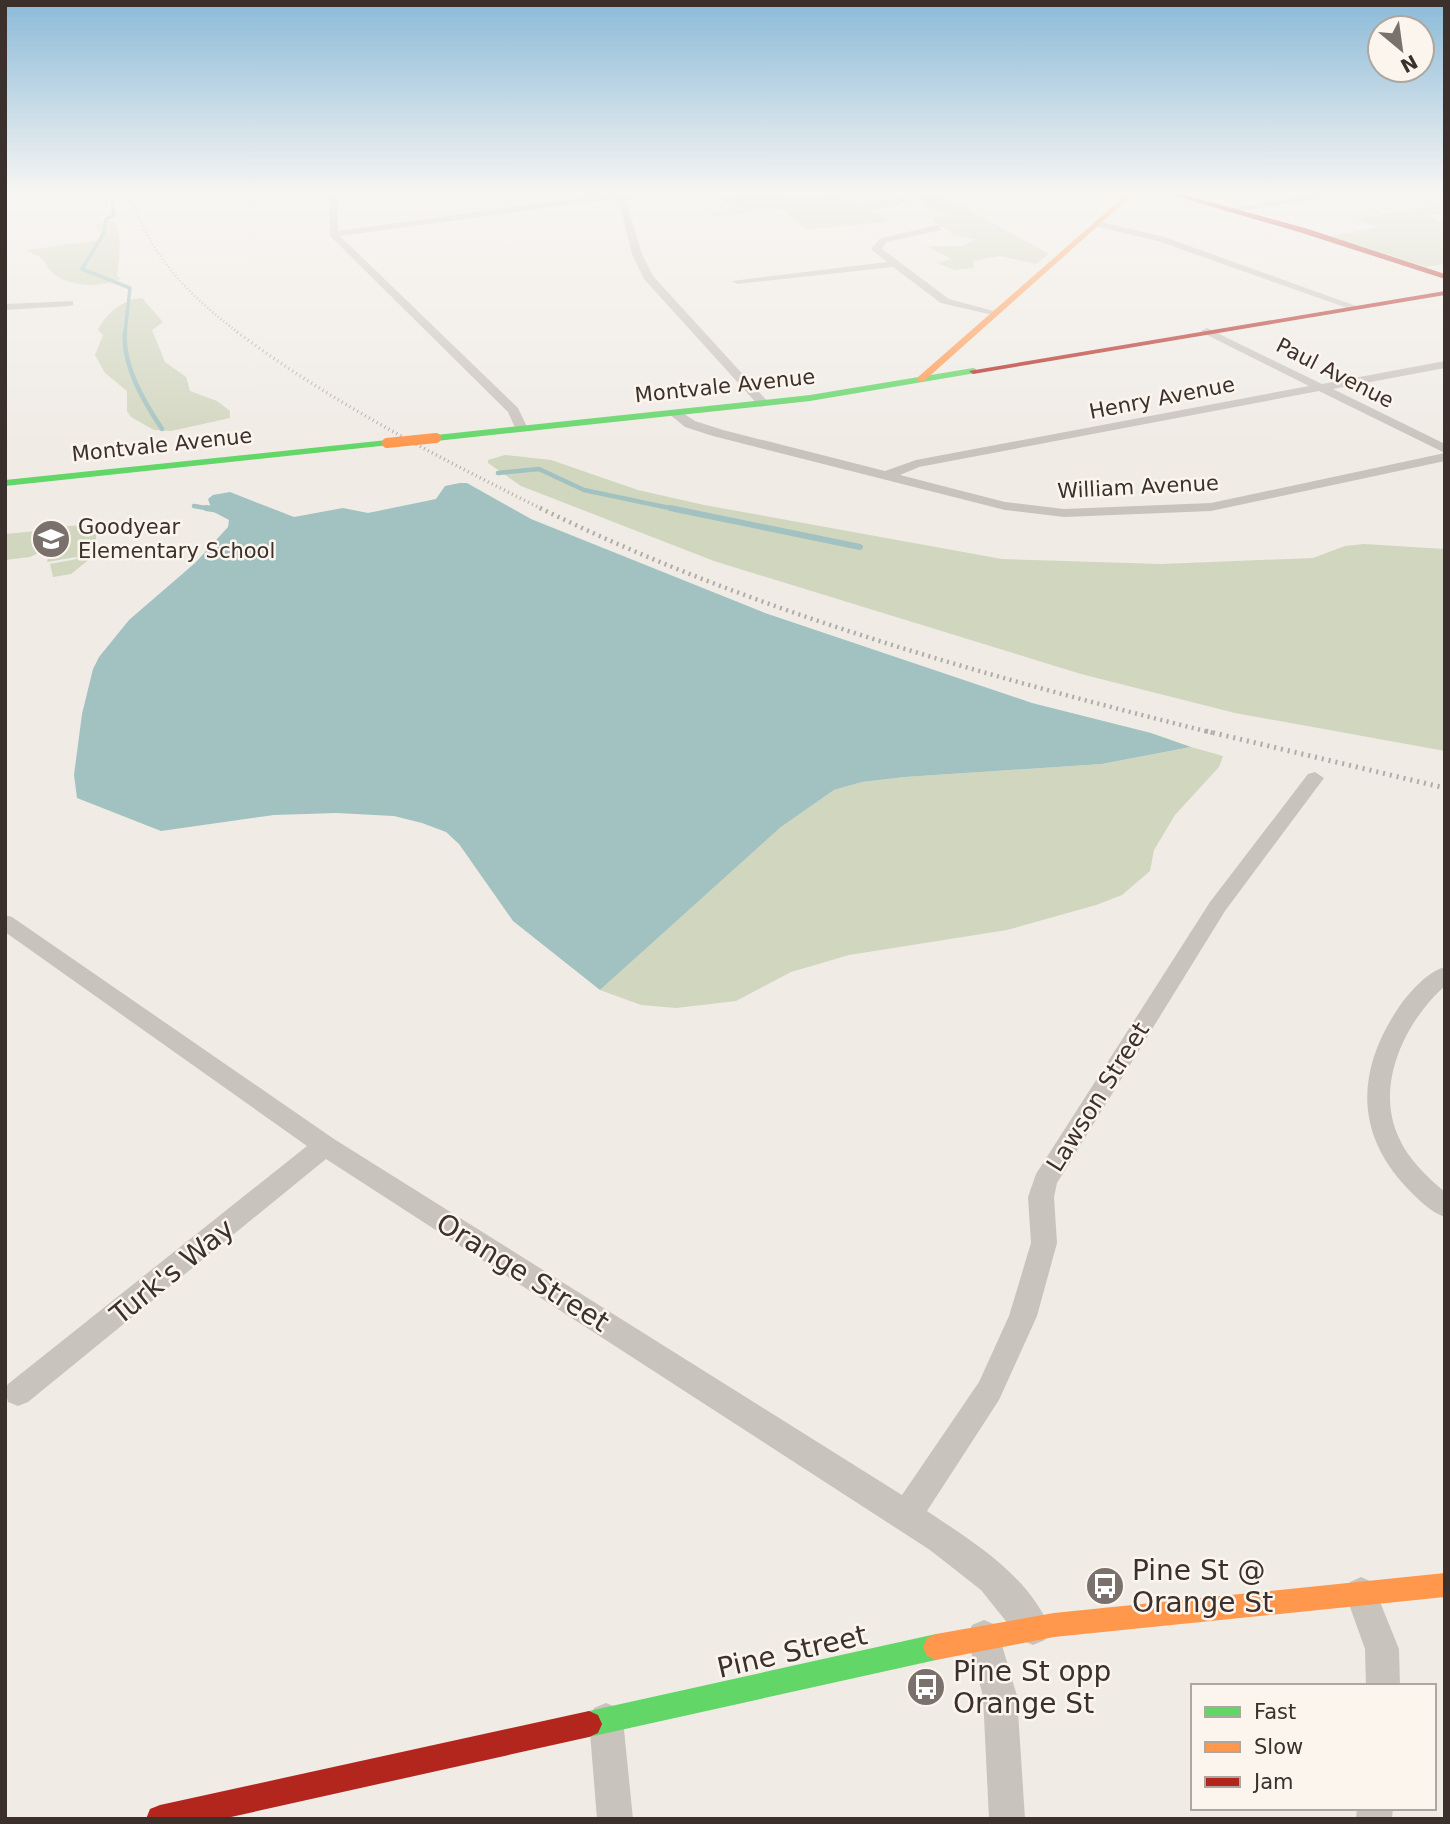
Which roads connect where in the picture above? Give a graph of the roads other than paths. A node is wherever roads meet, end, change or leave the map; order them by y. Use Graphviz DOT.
graph roads {
  1 [pos="378,278"];
  2 [pos="649,278"];
  3 [pos="764,278"];
  4 [pos="914,278"];
  5 [pos="1034,278"];
  6 [pos="1272,278"];
  7 [pos="737,281"];
  8 [pos="1445,293"];
  9 [pos="69,303"];
  10 [pos="5,307"];
  11 [pos="1354,307"];
  12 [pos="993,314"];
  13 [pos="1208,331"];
  14 [pos="1445,364"];
  15 [pos="921,379"];
  16 [pos="1321,387"];
  17 [pos="764,404"];
  18 [pos="674,413"];
  19 [pos="522,429"];
  20 [pos="1445,449"];
  21 [pos="1445,457"];
  22 [pos="888,475"];
  23 [pos="5,483"];
  24 [pos="1315,778"];
  25 [pos="5,922"];
  26 [pos="1444,975"];
  27 [pos="325,1146"];
  28 [pos="1445,1207"];
  29 [pos="18,1393"];
  30 [pos="906,1515"];
  31 [pos="1445,1585"];
  32 [pos="1361,1593"];
  33 [pos="1033,1628"];
  34 [pos="984,1637"];
  35 [pos="1383,1684"];
  36 [pos="606,1720"];
  37 [pos="209,1814"];
  38 [pos="160,1819"];
  39 [pos="615,1819"];
  40 [pos="1007,1819"];
  1 -- 19 [label="street"];
  2 -- 17 [label="street"];
  3 -- 7 [label="street"];
  4 -- 12 [label="street"];
  5 -- 12 [label="street"];
  6 -- 11 [label="street"];
  8 -- 11 [label="street, Montvale Avenue"];
  9 -- 10 [label="street"];
  11 -- 13 [label="street, Montvale Avenue"];
  12 -- 15 [label="street"];
  13 -- 15 [label="street, Montvale Avenue"];
  13 -- 16 [label="street, Paul Avenue"];
  14 -- 16 [label="street, Henry Avenue"];
  15 -- 17 [label="street, Montvale Avenue"];
  16 -- 20 [label="street, Paul Avenue"];
  16 -- 22 [label="street, Henry Avenue"];
  17 -- 18 [label="street, Montvale Avenue"];
  18 -- 19 [label="street, Montvale Avenue"];
  18 -- 22 [label="street, William Avenue"];
  19 -- 23 [label="street, Montvale Avenue, bridge"];
  21 -- 22 [label="street, William Avenue"];
  24 -- 30 [label="street, Lawson Street"];
  25 -- 27 [label="street, Orange Street"];
  26 -- 28 [label="street"];
  27 -- 29 [label="street, Turk's Way"];
  27 -- 30 [label="street, Orange Street"];
  30 -- 33 [label="street, Orange Street"];
  31 -- 32 [label="street, Pine Street"];
  32 -- 33 [label="street, Pine Street"];
  32 -- 35 [label="street"];
  33 -- 34 [label="street, Pine Street"];
  34 -- 36 [label="street, Pine Street"];
  34 -- 40 [label="street"];
  36 -- 37 [label="street, Pine Street"];
  36 -- 39 [label="street"];
  37 -- 38 [label="street, Pine Street"];
}
